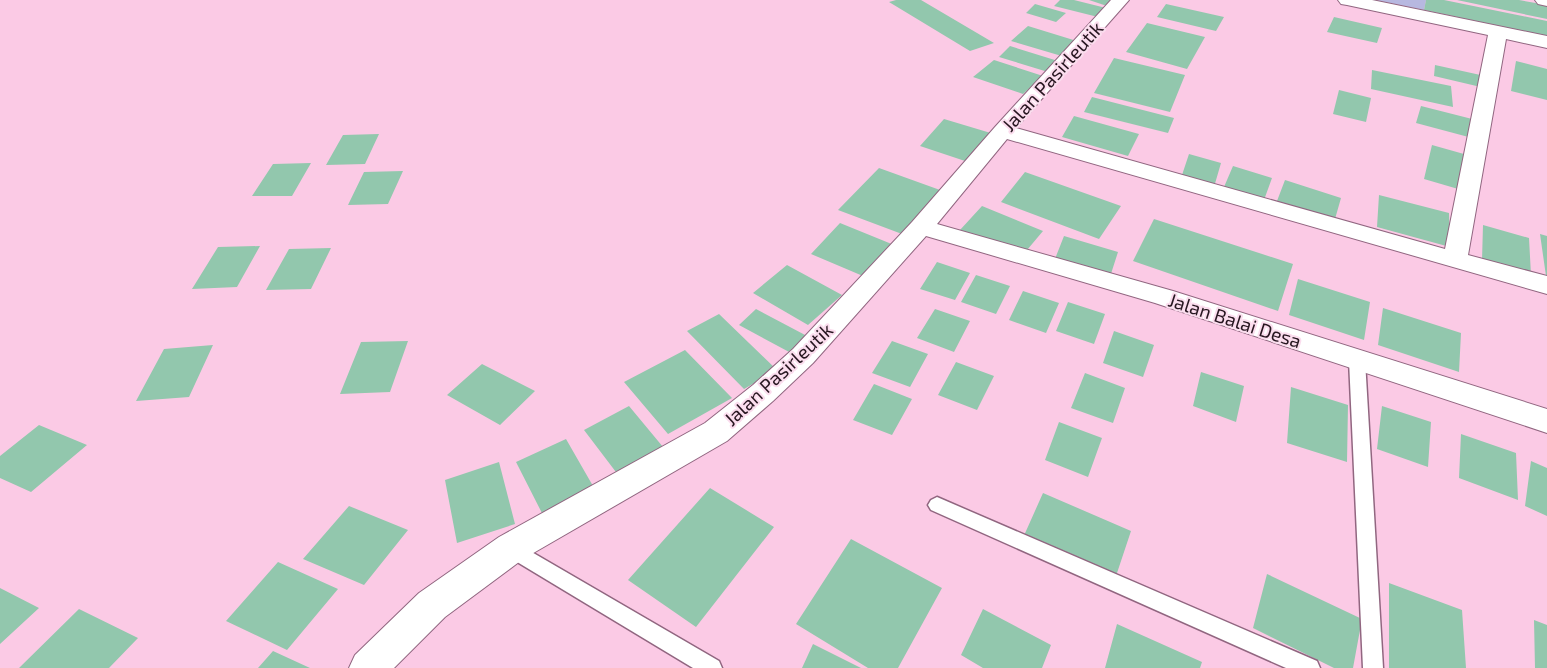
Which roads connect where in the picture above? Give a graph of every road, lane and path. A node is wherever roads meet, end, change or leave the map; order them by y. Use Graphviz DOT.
graph roads {
  1 [pos="1120,0"];
  2 [pos="1348,0"];
  3 [pos="1498,32"];
  4 [pos="1547,42"];
  5 [pos="1002,132"];
  6 [pos="921,227"];
  7 [pos="1455,260"];
  8 [pos="1547,285"];
  9 [pos="1357,360"];
  10 [pos="1547,421"];
  11 [pos="936,505"];
  12 [pos="511,548"];
  13 [pos="368,668"];
  14 [pos="712,668"];
  15 [pos="1310,668"];
  16 [pos="1373,668"];
  1 -- 5 [label="street, Jalan Pasirleutik"];
  2 -- 3 [label="street"];
  3 -- 4 [label="street"];
  3 -- 7 [label="street"];
  5 -- 6 [label="street, Jalan Pasirleutik"];
  5 -- 7 [label="street"];
  6 -- 9 [label="street, Jalan Balai Desa"];
  6 -- 12 [label="street, Jalan Pasirleutik"];
  7 -- 8 [label="street"];
  9 -- 10 [label="street, Jalan Balai Desa"];
  9 -- 16 [label="lane"];
  11 -- 15 [label="lane"];
  12 -- 13 [label="street, Jalan Pasirleutik"];
  12 -- 14 [label="lane"];
}
